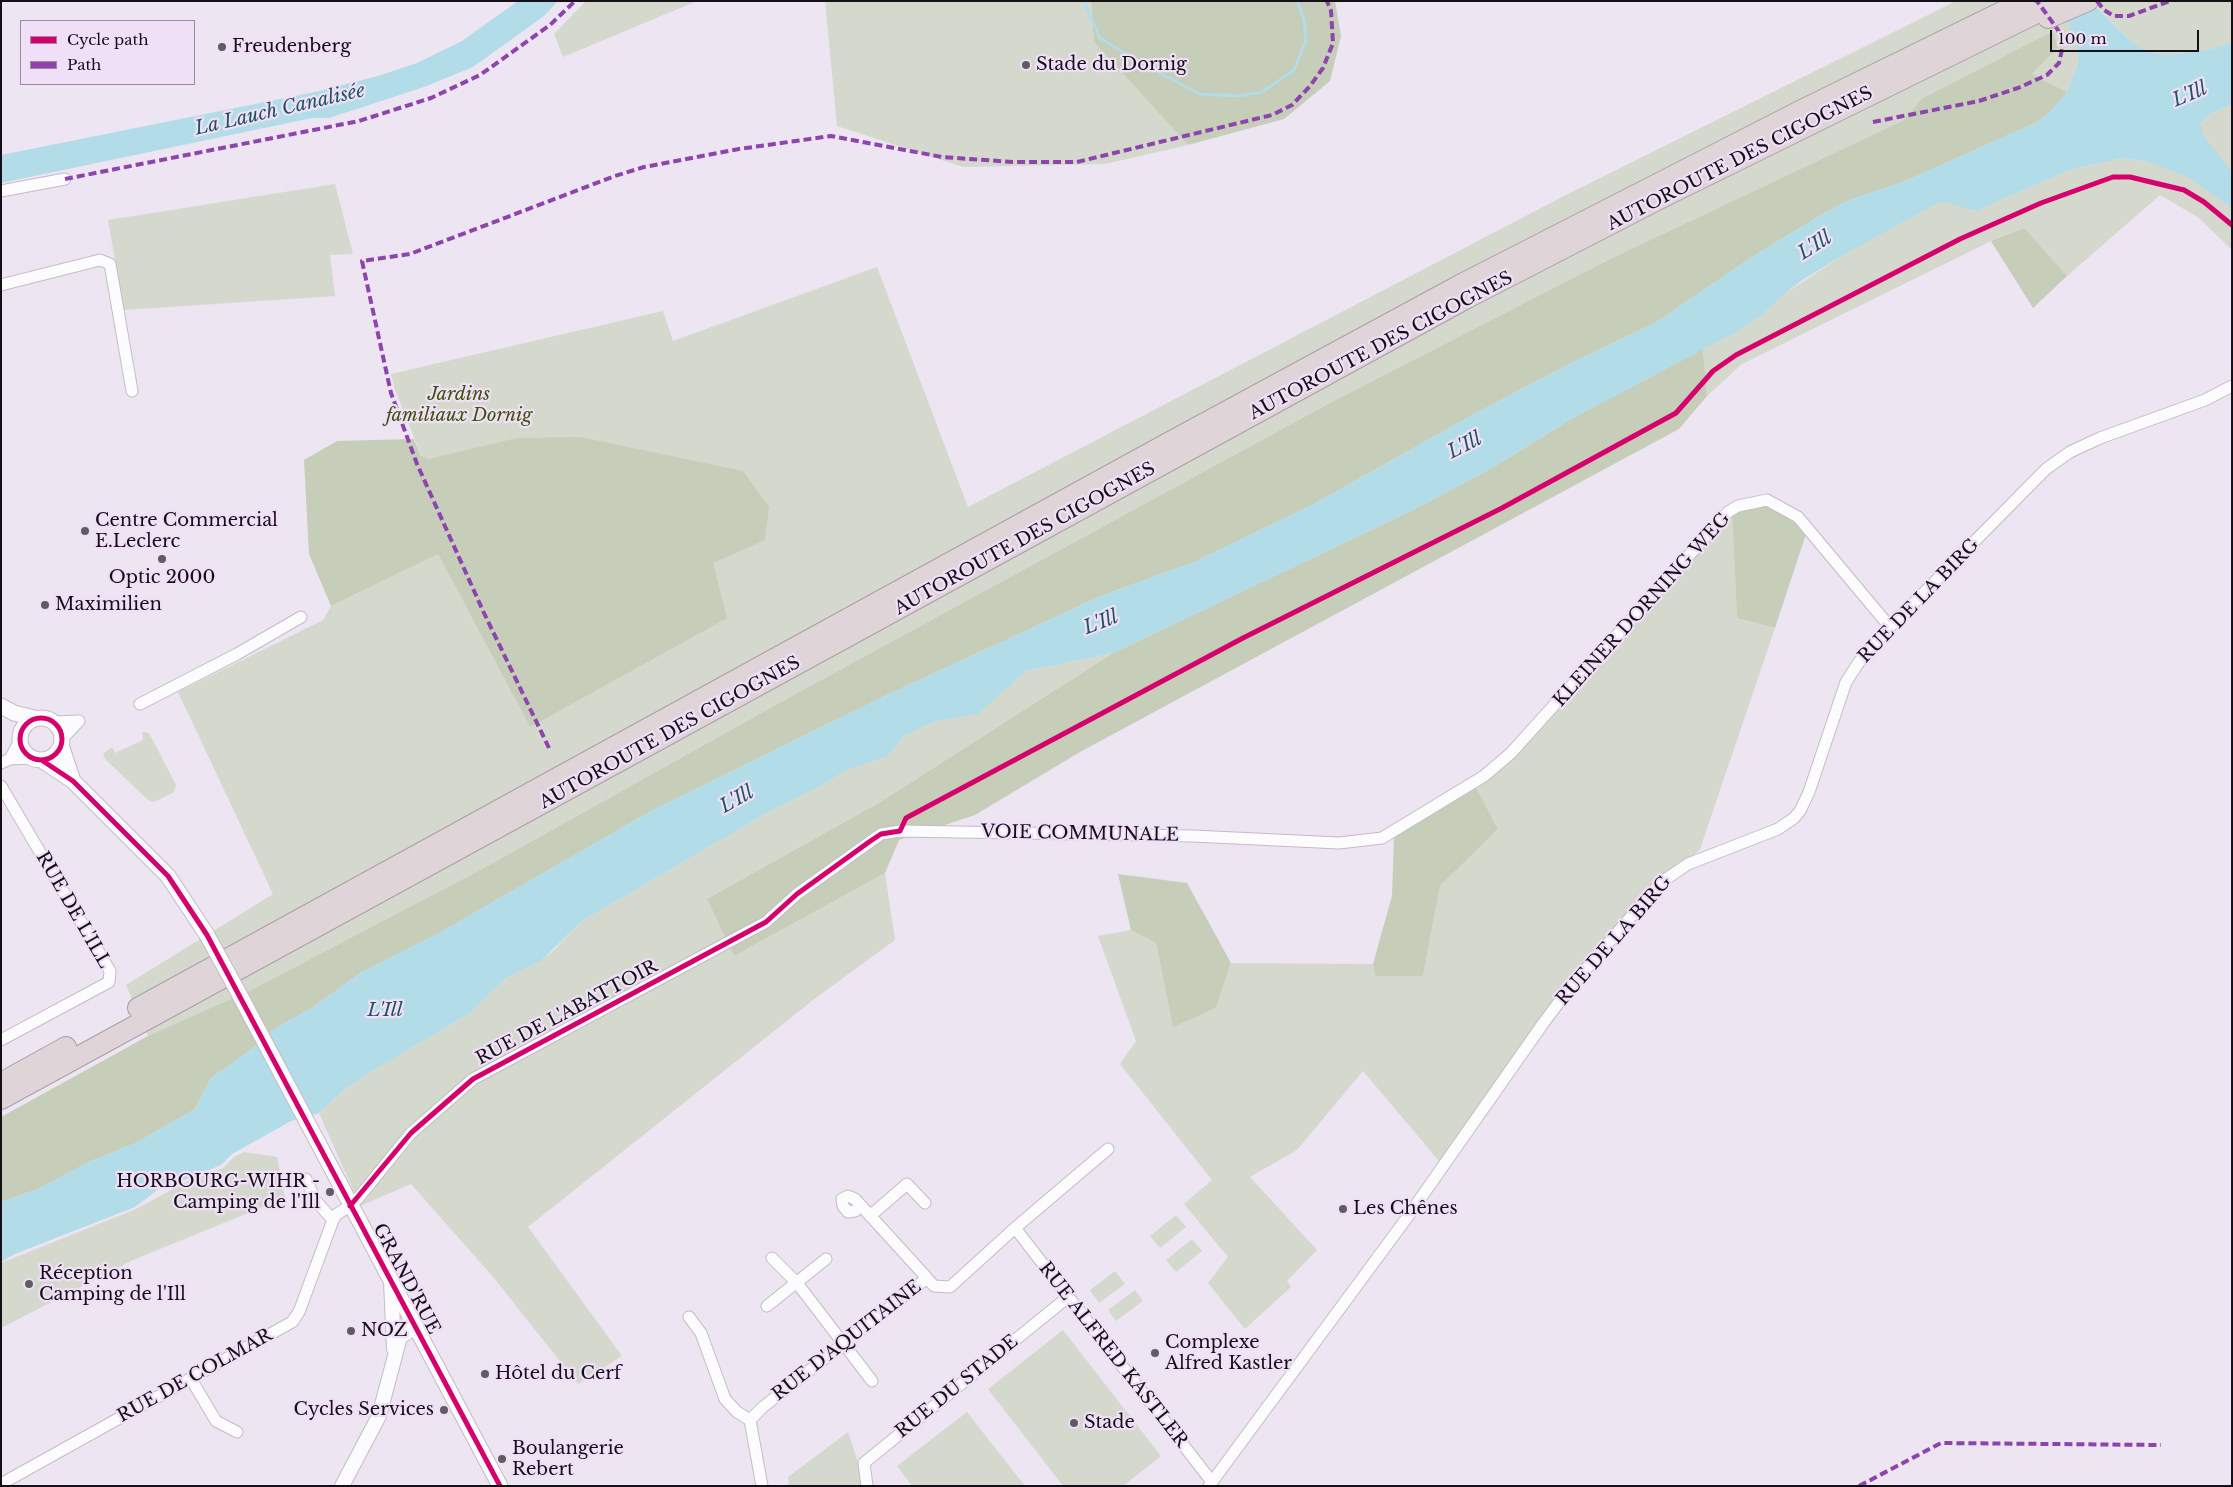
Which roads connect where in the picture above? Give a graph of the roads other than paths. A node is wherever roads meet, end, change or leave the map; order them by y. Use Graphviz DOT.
graph roads {
  1 [pos="2060,1"];
  2 [pos="2088,1"];
  3 [pos="2035,11"];
  4 [pos="65,179"];
  5 [pos="1,191"];
  6 [pos="1,285"];
  7 [pos="2232,386"];
  8 [pos="132,391"];
  9 [pos="301,617"];
  10 [pos="1890,626"];
  11 [pos="140,704"];
  12 [pos="1,706"];
  13 [pos="1,711"];
  14 [pos="34,718"];
  15 [pos="54,722"];
  16 [pos="20,737"];
  17 [pos="62,742"];
  18 [pos="37,759"];
  19 [pos="6,761"];
  20 [pos="73,781"];
  21 [pos="1,786"];
  22 [pos="1382,838"];
  23 [pos="797,894"];
  24 [pos="1,1040"];
  25 [pos="1,1082"];
  26 [pos="1,1099"];
  27 [pos="1108,1149"];
  28 [pos="306,1179"];
  29 [pos="925,1203"];
  30 [pos="350,1206"];
  31 [pos="861,1206"];
  32 [pos="870,1216"];
  33 [pos="333,1220"];
  34 [pos="1015,1228"];
  35 [pos="772,1258"];
  36 [pos="826,1259"];
  37 [pos="927,1278"];
  38 [pos="391,1280"];
  39 [pos="797,1282"];
  40 [pos="1068,1297"];
  41 [pos="767,1306"];
  42 [pos="689,1317"];
  43 [pos="413,1321"];
  44 [pos="392,1338"];
  45 [pos="844,1343"];
  46 [pos="394,1352"];
  47 [pos="191,1379"];
  48 [pos="872,1381"];
  49 [pos="750,1420"];
  50 [pos="237,1432"];
  51 [pos="1,1484"];
  52 [pos="1210,1484"];
  53 [pos="342,1486"];
  54 [pos="500,1486"];
  55 [pos="762,1486"];
  56 [pos="867,1486"];
  1 -- 3 [label="highway, AUTOROUTE DES CIGOGNES"];
  2 -- 3 [label="highway"];
  3 -- 25 [label="highway, AUTOROUTE DES CIGOGNES"];
  3 -- 26 [label="highway, AUTOROUTE DES CIGOGNES"];
  4 -- 5 [label="street"];
  6 -- 8 [label="street"];
  7 -- 10 [label="street, RUE DE LA BIRG"];
  9 -- 11 [label="street"];
  10 -- 22 [label="street, KLEINER DORNING WEG"];
  10 -- 52 [label="street, RUE DE LA BIRG"];
  12 -- 14 [label="main road"];
  13 -- 16 [label="main road"];
  14 -- 15 [label="main road"];
  14 -- 16 [label="main road"];
  15 -- 17 [label="main road"];
  15 -- 17 [label="street"];
  16 -- 18 [label="main road"];
  16 -- 19 [label="street"];
  17 -- 18 [label="main road"];
  17 -- 20 [label="main road"];
  18 -- 19 [label="street"];
  18 -- 20 [label="main road, GRAND'RUE"];
  20 -- 30 [label="main road, GRAND'RUE, bridge"];
  21 -- 24 [label="street, RUE DE L'ILL"];
  22 -- 23 [label="street, VOIE COMMUNALE"];
  23 -- 30 [label="street, RUE DE L'ABATTOIR"];
  27 -- 34 [label="street, RUE D'AQUITAINE"];
  28 -- 33 [label="street"];
  29 -- 32 [label="street"];
  30 -- 33 [label="street"];
  30 -- 38 [label="main road, GRAND'RUE"];
  31 -- 32 [label="street"];
  32 -- 37 [label="street"];
  33 -- 47 [label="street, RUE DE COLMAR"];
  34 -- 37 [label="street, RUE D'AQUITAINE"];
  34 -- 40 [label="street, RUE ALFRED KASTLER"];
  35 -- 39 [label="street"];
  36 -- 39 [label="street"];
  37 -- 45 [label="street, RUE D'AQUITAINE"];
  38 -- 43 [label="main road, GRAND'RUE"];
  38 -- 44 [label="street"];
  39 -- 41 [label="street"];
  39 -- 45 [label="street"];
  40 -- 52 [label="street, RUE ALFRED KASTLER"];
  40 -- 56 [label="street, RUE DU STADE"];
  42 -- 49 [label="street"];
  43 -- 44 [label="street"];
  43 -- 46 [label="street"];
  43 -- 54 [label="main road, GRAND'RUE"];
  44 -- 46 [label="street"];
  45 -- 48 [label="street"];
  45 -- 49 [label="street, RUE D'AQUITAINE"];
  46 -- 53 [label="street"];
  47 -- 50 [label="street"];
  47 -- 51 [label="street, RUE DE COLMAR"];
  49 -- 55 [label="street"];
}
